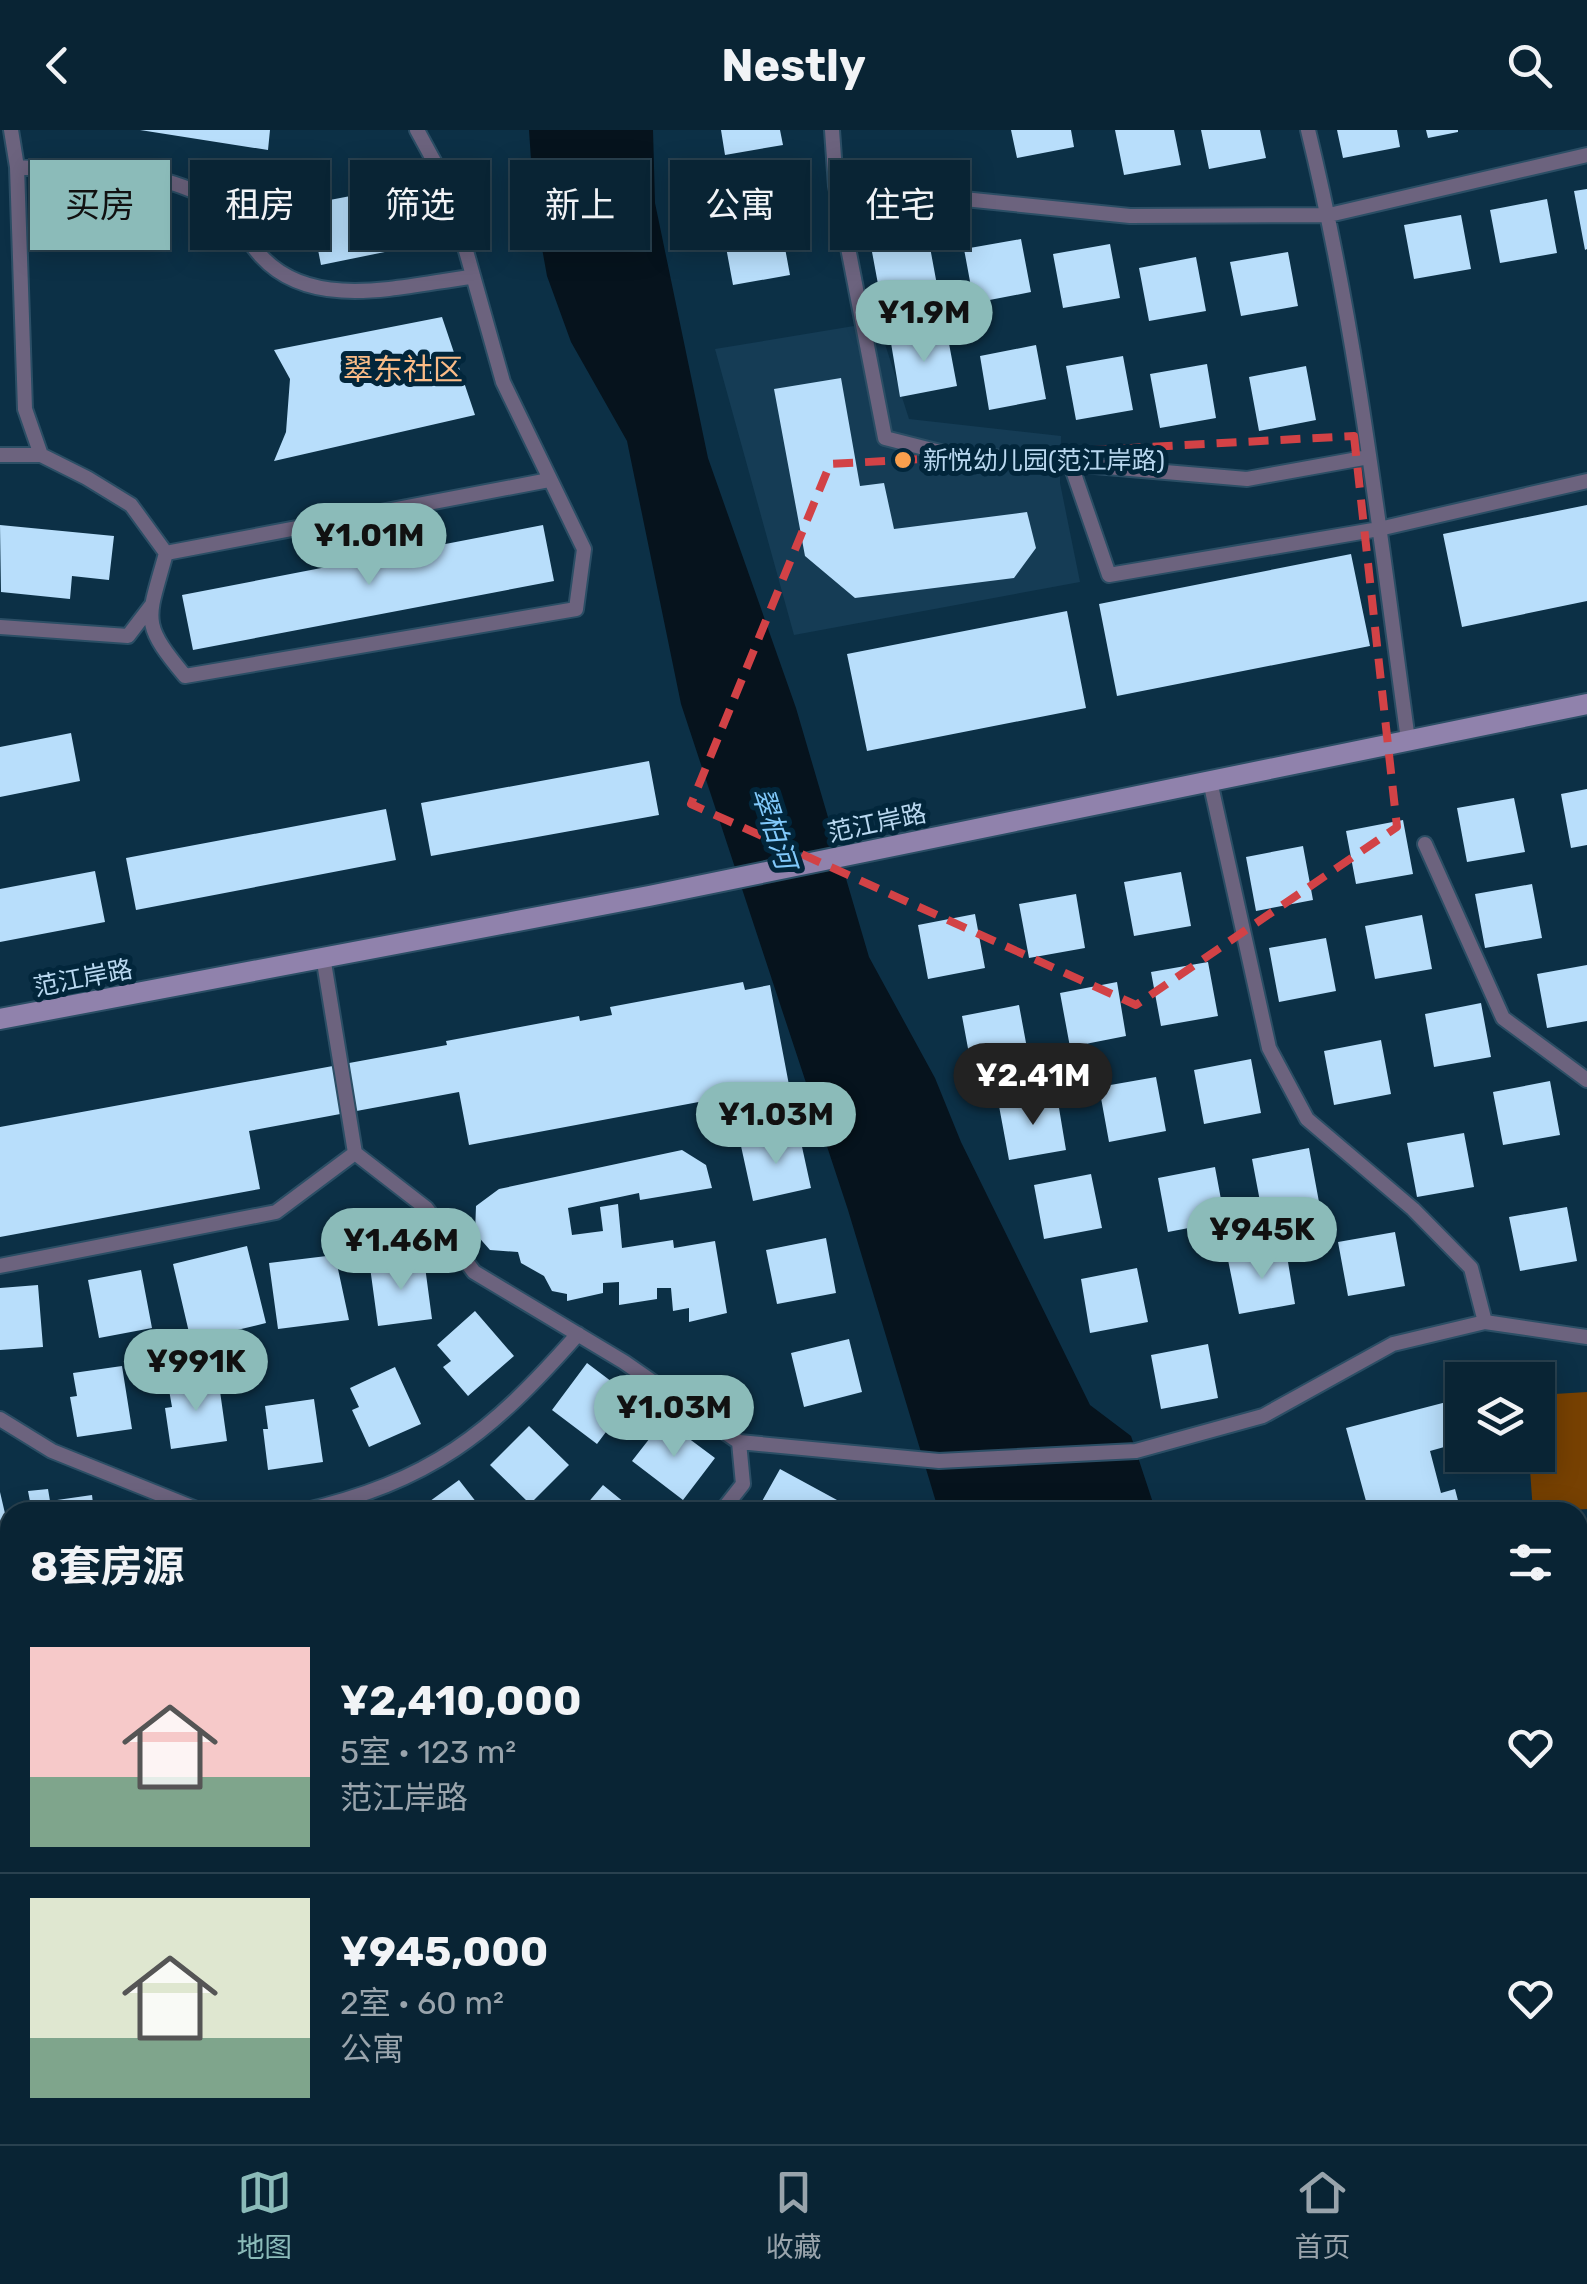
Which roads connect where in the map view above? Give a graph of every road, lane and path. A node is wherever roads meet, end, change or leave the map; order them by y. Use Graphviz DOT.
graph roads {
  1 [pos="11,130"];
  2 [pos="417,130"];
  3 [pos="832,130"];
  4 [pos="1308,130"];
  5 [pos="1587,155"];
  6 [pos="834,160"];
  7 [pos="17,166"];
  8 [pos="970,200"];
  9 [pos="1329,215"];
  10 [pos="848,250"];
  11 [pos="471,278"];
  12 [pos="0,455"];
  13 [pos="40,455"];
  14 [pos="1370,457"];
  15 [pos="1070,462"];
  16 [pos="549,480"];
  17 [pos="1587,481"];
  18 [pos="1379,528"];
  19 [pos="166,553"];
  20 [pos="152,605"];
  21 [pos="0,627"];
  22 [pos="1587,704"];
  23 [pos="1408,740"];
  24 [pos="1210,781"];
  25 [pos="1425,844"];
  26 [pos="323,956"];
  27 [pos="0,1019"];
  28 [pos="1587,1080"];
  29 [pos="355,1153"];
  30 [pos="0,1266"];
  31 [pos="1485,1322"];
  32 [pos="578,1334"];
  33 [pos="1587,1338"];
  34 [pos="0,1419"];
  35 [pos="739,1442"];
  36 [pos="179,1502"];
  37 [pos="341,1502"];
  38 [pos="729,1502"];
  1 -- 7 [label="lane"];
  2 -- 11 [label="lane"];
  3 -- 6 [label="lane"];
  4 -- 9 [label="lane"];
  5 -- 9 [label="lane"];
  7 -- 11 [label="lane"];
  7 -- 13 [label="lane"];
  8 -- 9 [label="lane"];
  9 -- 14 [label="lane"];
  10 -- 15 [label="lane"];
  11 -- 16 [label="lane"];
  12 -- 13 [label="lane"];
  13 -- 19 [label="lane"];
  14 -- 15 [label="lane"];
  14 -- 18 [label="lane"];
  15 -- 18 [label="lane"];
  16 -- 19 [label="lane"];
  16 -- 20 [label="lane"];
  17 -- 18 [label="lane"];
  18 -- 23 [label="lane"];
  19 -- 20 [label="lane"];
  20 -- 21 [label="lane"];
  22 -- 23 [label="street, 范江岸路"];
  23 -- 24 [label="street, 范江岸路"];
  24 -- 26 [label="street, 范江岸路"];
  24 -- 31 [label="lane"];
  25 -- 28 [label="lane"];
  26 -- 27 [label="street, 范江岸路"];
  26 -- 29 [label="lane"];
  29 -- 30 [label="lane"];
  29 -- 32 [label="lane"];
  31 -- 33 [label="lane"];
  31 -- 35 [label="lane"];
  32 -- 35 [label="lane"];
  32 -- 37 [label="lane"];
  34 -- 36 [label="lane"];
  35 -- 38 [label="lane"];
}
